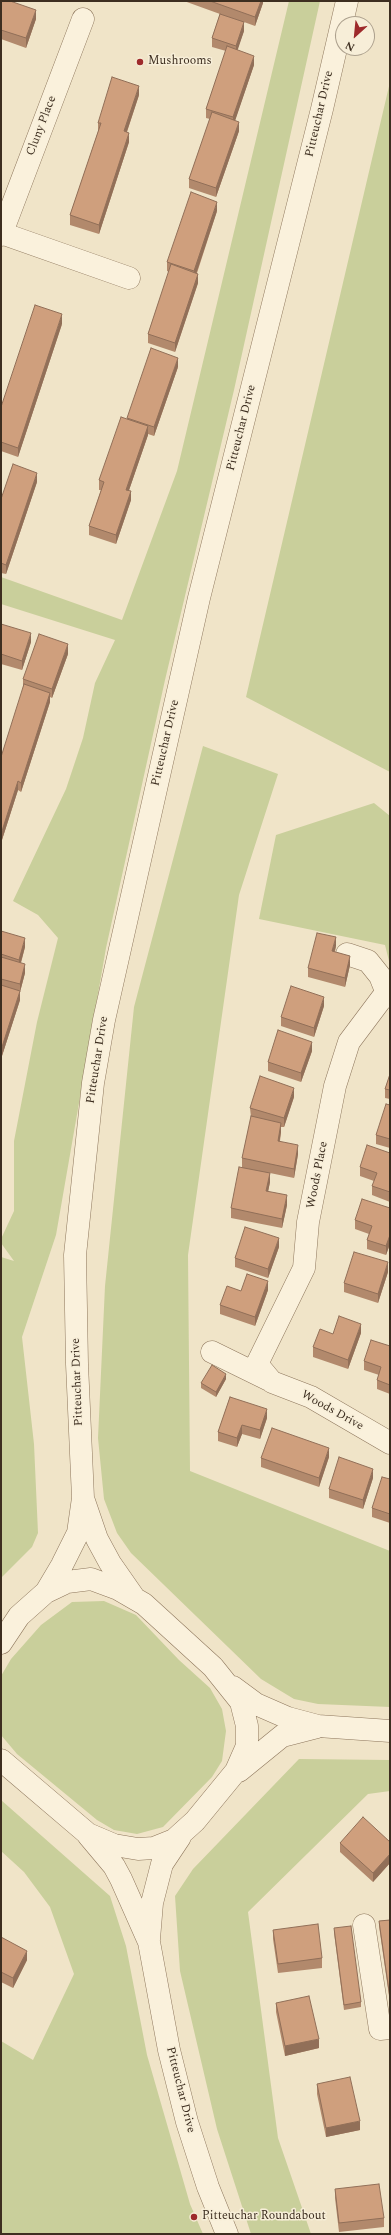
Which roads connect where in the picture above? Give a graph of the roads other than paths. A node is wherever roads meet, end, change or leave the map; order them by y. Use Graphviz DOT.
graph roads {
  1 [pos="347,1"];
  2 [pos="83,19"];
  3 [pos="1,234"];
  4 [pos="129,278"];
  5 [pos="347,954"];
  6 [pos="389,996"];
  7 [pos="212,1352"];
  8 [pos="272,1382"];
  9 [pos="390,1443"];
  10 [pos="83,1498"];
  11 [pos="46,1592"];
  12 [pos="136,1599"];
  13 [pos="1,1643"];
  14 [pos="222,1678"];
  15 [pos="318,1726"];
  16 [pos="390,1732"];
  17 [pos="1,1760"];
  18 [pos="232,1777"];
  19 [pos="183,1832"];
  20 [pos="88,1834"];
  21 [pos="364,1925"];
  22 [pos="149,1942"];
  23 [pos="390,2028"];
  24 [pos="227,2234"];
  1 -- 10 [label="street, Pitteuchar Drive"];
  2 -- 3 [label="street, Cluny Place"];
  3 -- 4 [label="street, Cluny Place"];
  5 -- 6 [label="street"];
  6 -- 8 [label="street, Woods Place"];
  7 -- 8 [label="street, Woods Drive"];
  8 -- 9 [label="street, Woods Drive"];
  10 -- 11 [label="street, Pitteuchar Drive"];
  10 -- 12 [label="street, Pitteuchar Drive"];
  11 -- 12 [label="street"];
  11 -- 13 [label="street"];
  12 -- 14 [label="street"];
  14 -- 15 [label="street"];
  14 -- 18 [label="street"];
  15 -- 16 [label="street"];
  15 -- 18 [label="street"];
  17 -- 20 [label="street"];
  18 -- 19 [label="street"];
  19 -- 20 [label="street"];
  19 -- 22 [label="street, Pitteuchar Drive"];
  20 -- 22 [label="street, Pitteuchar Drive"];
  21 -- 23 [label="street"];
  22 -- 24 [label="street, Pitteuchar Drive"];
}
